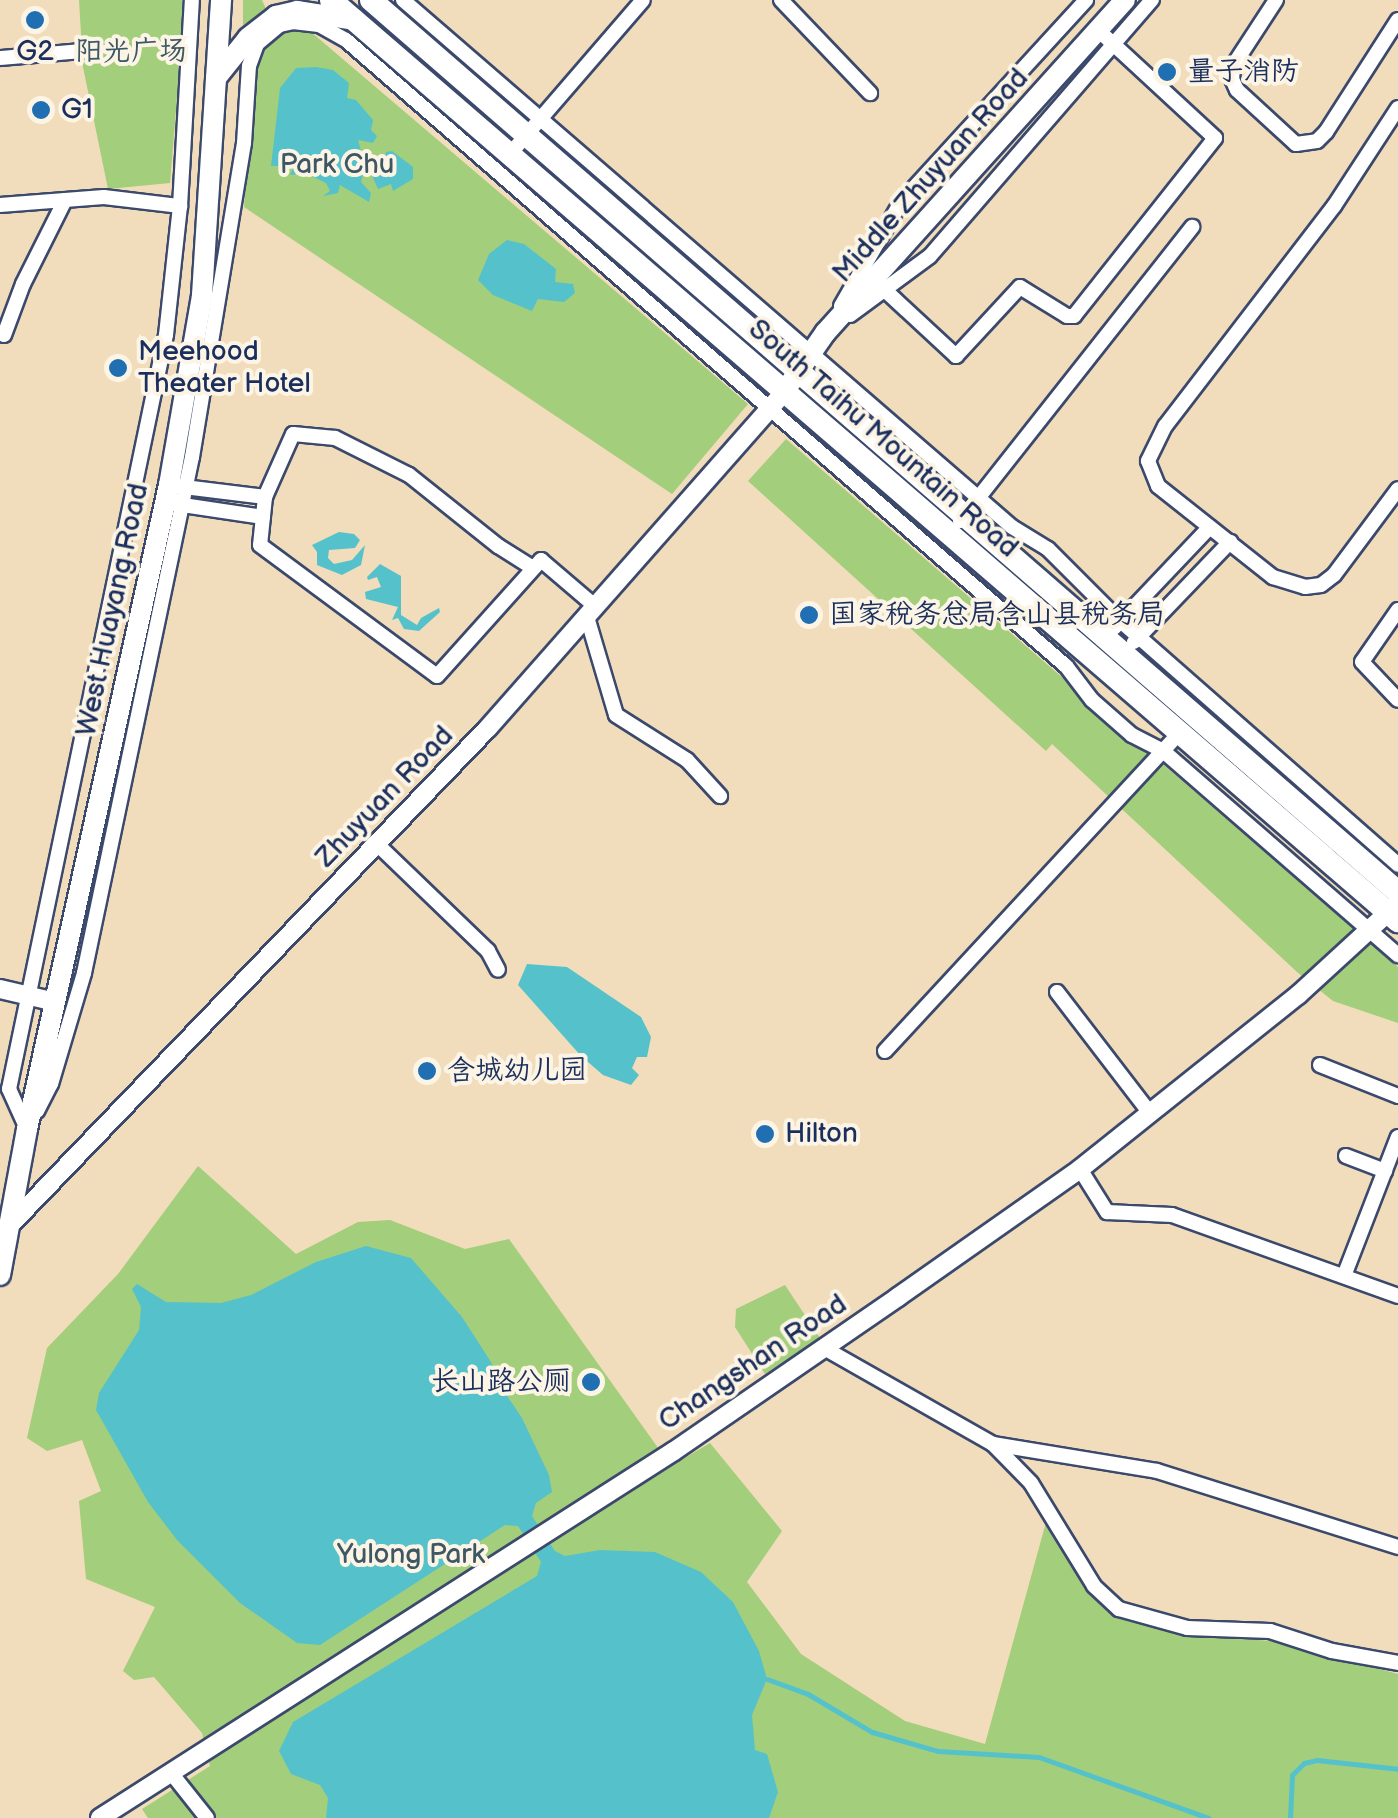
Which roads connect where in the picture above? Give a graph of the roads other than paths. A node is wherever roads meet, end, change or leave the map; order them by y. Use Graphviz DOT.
graph roads {
  1 [pos="192,0"];
  2 [pos="221,0"];
  3 [pos="332,0"];
  4 [pos="370,0"];
  5 [pos="403,0"];
  6 [pos="643,0"];
  7 [pos="781,0"];
  8 [pos="1086,0"];
  9 [pos="1126,0"];
  10 [pos="1152,0"];
  11 [pos="1276,0"];
  12 [pos="355,20"];
  13 [pos="1398,20"];
  14 [pos="1107,39"];
  15 [pos="81,50"];
  16 [pos="0,58"];
  17 [pos="216,78"];
  18 [pos="870,93"];
  19 [pos="1398,108"];
  20 [pos="533,127"];
  21 [pos="510,154"];
  22 [pos="65,200"];
  23 [pos="0,206"];
  24 [pos="180,206"];
  25 [pos="1192,227"];
  26 [pos="874,280"];
  27 [pos="0,333"];
  28 [pos="825,333"];
  29 [pos="805,362"];
  30 [pos="777,401"];
  31 [pos="1398,488"];
  32 [pos="175,495"];
  33 [pos="265,497"];
  34 [pos="971,507"];
  35 [pos="263,516"];
  36 [pos="1210,527"];
  37 [pos="949,536"];
  38 [pos="1230,542"];
  39 [pos="533,568"];
  40 [pos="1398,610"];
  41 [pos="592,612"];
  42 [pos="1113,630"];
  43 [pos="1131,646"];
  44 [pos="1398,700"];
  45 [pos="1180,732"];
  46 [pos="1162,750"];
  47 [pos="720,796"];
  48 [pos="378,844"];
  49 [pos="1398,866"];
  50 [pos="1396,907"];
  51 [pos="1370,931"];
  52 [pos="1398,955"];
  53 [pos="498,970"];
  54 [pos="0,989"];
  55 [pos="1056,992"];
  56 [pos="30,996"];
  57 [pos="55,1002"];
  58 [pos="885,1051"];
  59 [pos="1320,1066"];
  60 [pos="1398,1096"];
  61 [pos="1150,1113"];
  62 [pos="27,1129"];
  63 [pos="1398,1138"];
  64 [pos="1346,1156"];
  65 [pos="1080,1169"];
  66 [pos="1385,1170"];
  67 [pos="5,1230"];
  68 [pos="0,1275"];
  69 [pos="1344,1276"];
  70 [pos="1398,1296"];
  71 [pos="824,1348"];
  72 [pos="993,1444"];
  73 [pos="1398,1547"];
  74 [pos="1398,1663"];
  75 [pos="172,1774"];
  76 [pos="100,1818"];
  77 [pos="207,1818"];
  1 -- 24 [label="street"];
  2 -- 17 [label="main road, West Huayang Road"];
  3 -- 12 [label="main road, South Taihu Mountain Road"];
  4 -- 20 [label="main road, South Taihu Mountain Road"];
  5 -- 20 [label="street"];
  6 -- 20 [label="street"];
  7 -- 18 [label="street"];
  8 -- 28 [label="street"];
  9 -- 14 [label="main road, Middle Zhuyuan Road"];
  10 -- 14 [label="street"];
  11 -- 13 [label="street"];
  12 -- 17 [label="main road"];
  12 -- 21 [label="main road, South Taihu Mountain Road"];
  14 -- 26 [label="main road, Middle Zhuyuan Road"];
  14 -- 26 [label="street"];
  14 -- 28 [label="street"];
  15 -- 16 [label="street"];
  17 -- 32 [label="main road, West Huayang Road"];
  19 -- 36 [label="street"];
  20 -- 21 [label="street"];
  20 -- 29 [label="main road, South Taihu Mountain Road"];
  21 -- 30 [label="main road, South Taihu Mountain Road"];
  22 -- 23 [label="street"];
  22 -- 24 [label="street"];
  22 -- 27 [label="street"];
  24 -- 56 [label="street"];
  25 -- 34 [label="street"];
  26 -- 28 [label="main road, Middle Zhuyuan Road"];
  28 -- 29 [label="main road, Middle Zhuyuan Road"];
  29 -- 30 [label="main road, Middle Zhuyuan Road"];
  29 -- 34 [label="main road, South Taihu Mountain Road"];
  30 -- 32 [label="street"];
  30 -- 37 [label="main road, South Taihu Mountain Road"];
  30 -- 41 [label="street, Zhuyuan Road"];
  30 -- 46 [label="street"];
  31 -- 38 [label="street"];
  32 -- 33 [label="street"];
  32 -- 35 [label="street"];
  32 -- 57 [label="main road, West Huayang Road"];
  32 -- 62 [label="street"];
  33 -- 35 [label="street"];
  33 -- 39 [label="street"];
  34 -- 37 [label="street"];
  34 -- 42 [label="main road, South Taihu Mountain Road"];
  35 -- 39 [label="street"];
  36 -- 38 [label="street"];
  36 -- 42 [label="street"];
  37 -- 45 [label="main road, South Taihu Mountain Road"];
  38 -- 43 [label="street"];
  39 -- 41 [label="street"];
  40 -- 44 [label="street"];
  41 -- 47 [label="street"];
  41 -- 48 [label="street, Zhuyuan Road"];
  42 -- 43 [label="main road, South Taihu Mountain Road"];
  43 -- 49 [label="street"];
  43 -- 50 [label="main road, South Taihu Mountain Road"];
  45 -- 46 [label="street"];
  45 -- 50 [label="main road, South Taihu Mountain Road"];
  46 -- 51 [label="street"];
  46 -- 58 [label="street"];
  48 -- 53 [label="street"];
  48 -- 67 [label="street, Zhuyuan Road"];
  50 -- 51 [label="street, Changshan Road"];
  51 -- 52 [label="street"];
  51 -- 61 [label="street, Changshan Road"];
  54 -- 56 [label="street"];
  55 -- 61 [label="street"];
  56 -- 57 [label="street"];
  56 -- 62 [label="street"];
  57 -- 62 [label="main road, West Huayang Road"];
  59 -- 60 [label="street"];
  61 -- 65 [label="street, Changshan Road"];
  62 -- 67 [label="main road, West Huayang Road"];
  63 -- 66 [label="street"];
  64 -- 66 [label="street"];
  65 -- 69 [label="street"];
  65 -- 71 [label="street, Changshan Road"];
  66 -- 69 [label="street"];
  67 -- 68 [label="main road, West Huayang Road"];
  69 -- 70 [label="street"];
  71 -- 72 [label="street"];
  71 -- 75 [label="street, Changshan Road"];
  72 -- 73 [label="street"];
  72 -- 74 [label="street"];
  75 -- 76 [label="street, Changshan Road"];
  75 -- 77 [label="street"];
}
